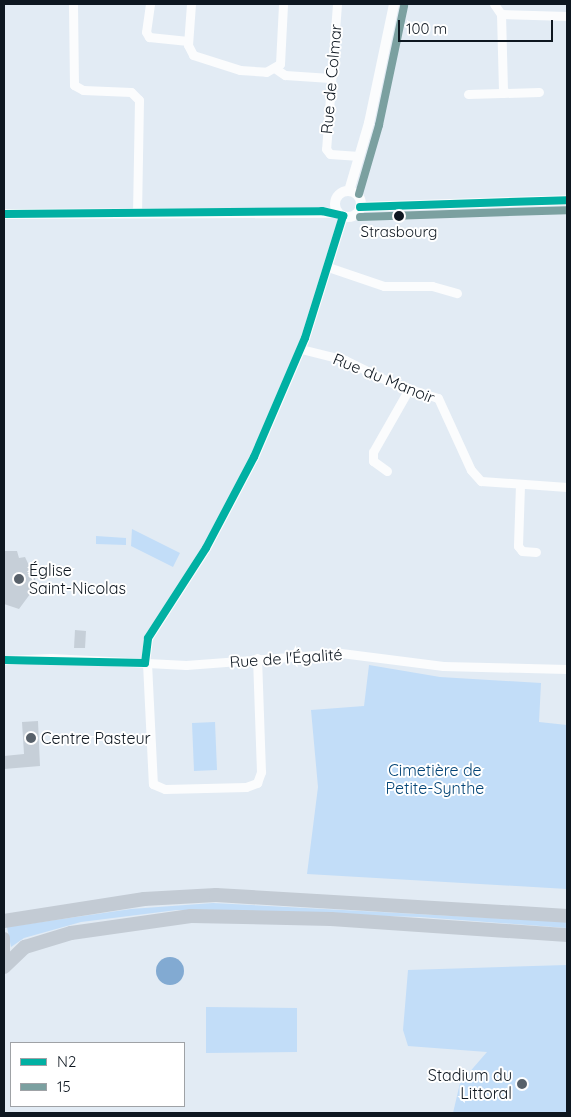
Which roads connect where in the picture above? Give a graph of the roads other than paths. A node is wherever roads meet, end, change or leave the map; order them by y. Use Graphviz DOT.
graph roads {
  1 [pos="73,4"];
  2 [pos="150,4"];
  3 [pos="192,4"];
  4 [pos="283,4"];
  5 [pos="338,4"];
  6 [pos="394,4"];
  7 [pos="494,4"];
  8 [pos="501,14"];
  9 [pos="567,16"];
  10 [pos="188,42"];
  11 [pos="276,70"];
  12 [pos="330,78"];
  13 [pos="539,92"];
  14 [pos="503,93"];
  15 [pos="468,94"];
  16 [pos="359,156"];
  17 [pos="349,191"];
  18 [pos="567,200"];
  19 [pos="360,207"];
  20 [pos="137,213"];
  21 [pos="4,214"];
  22 [pos="341,214"];
  23 [pos="328,268"];
  24 [pos="457,293"];
  25 [pos="300,349"];
  26 [pos="409,389"];
  27 [pos="387,471"];
  28 [pos="520,485"];
  29 [pos="567,487"];
  30 [pos="536,552"];
  31 [pos="257,658"];
  32 [pos="4,660"];
  33 [pos="146,663"];
  34 [pos="567,669"];
  35 [pos="567,916"];
  36 [pos="4,921"];
  37 [pos="567,934"];
  38 [pos="4,938"];
  39 [pos="4,959"];
  40 [pos="4,967"];
  1 -- 20 [label="street"];
  2 -- 10 [label="street"];
  3 -- 10 [label="street"];
  4 -- 11 [label="street"];
  5 -- 12 [label="street, Rue de Colmar"];
  6 -- 16 [label="street"];
  7 -- 8 [label="street"];
  8 -- 9 [label="street"];
  8 -- 14 [label="street"];
  10 -- 11 [label="street"];
  11 -- 12 [label="street"];
  12 -- 16 [label="street, Rue de Colmar"];
  13 -- 14 [label="street"];
  14 -- 15 [label="street"];
  16 -- 17 [label="street"];
  17 -- 19 [label="street"];
  17 -- 22 [label="street"];
  18 -- 19 [label="street"];
  19 -- 22 [label="street"];
  20 -- 21 [label="street"];
  20 -- 22 [label="street"];
  22 -- 23 [label="street"];
  23 -- 24 [label="street"];
  23 -- 25 [label="street"];
  25 -- 26 [label="street, Rue du Manoir"];
  25 -- 33 [label="street"];
  26 -- 27 [label="street"];
  26 -- 28 [label="street, Rue du Manoir"];
  28 -- 29 [label="street, Rue du Manoir"];
  28 -- 30 [label="street"];
  31 -- 33 [label="street, Rue de l'Égalité"];
  31 -- 33 [label="street"];
  31 -- 34 [label="street, Rue de l'Égalité"];
  32 -- 33 [label="street, Rue de l'Égalité"];
  35 -- 36 [label="highway"];
  37 -- 40 [label="highway"];
  38 -- 39 [label="main road"];
}
